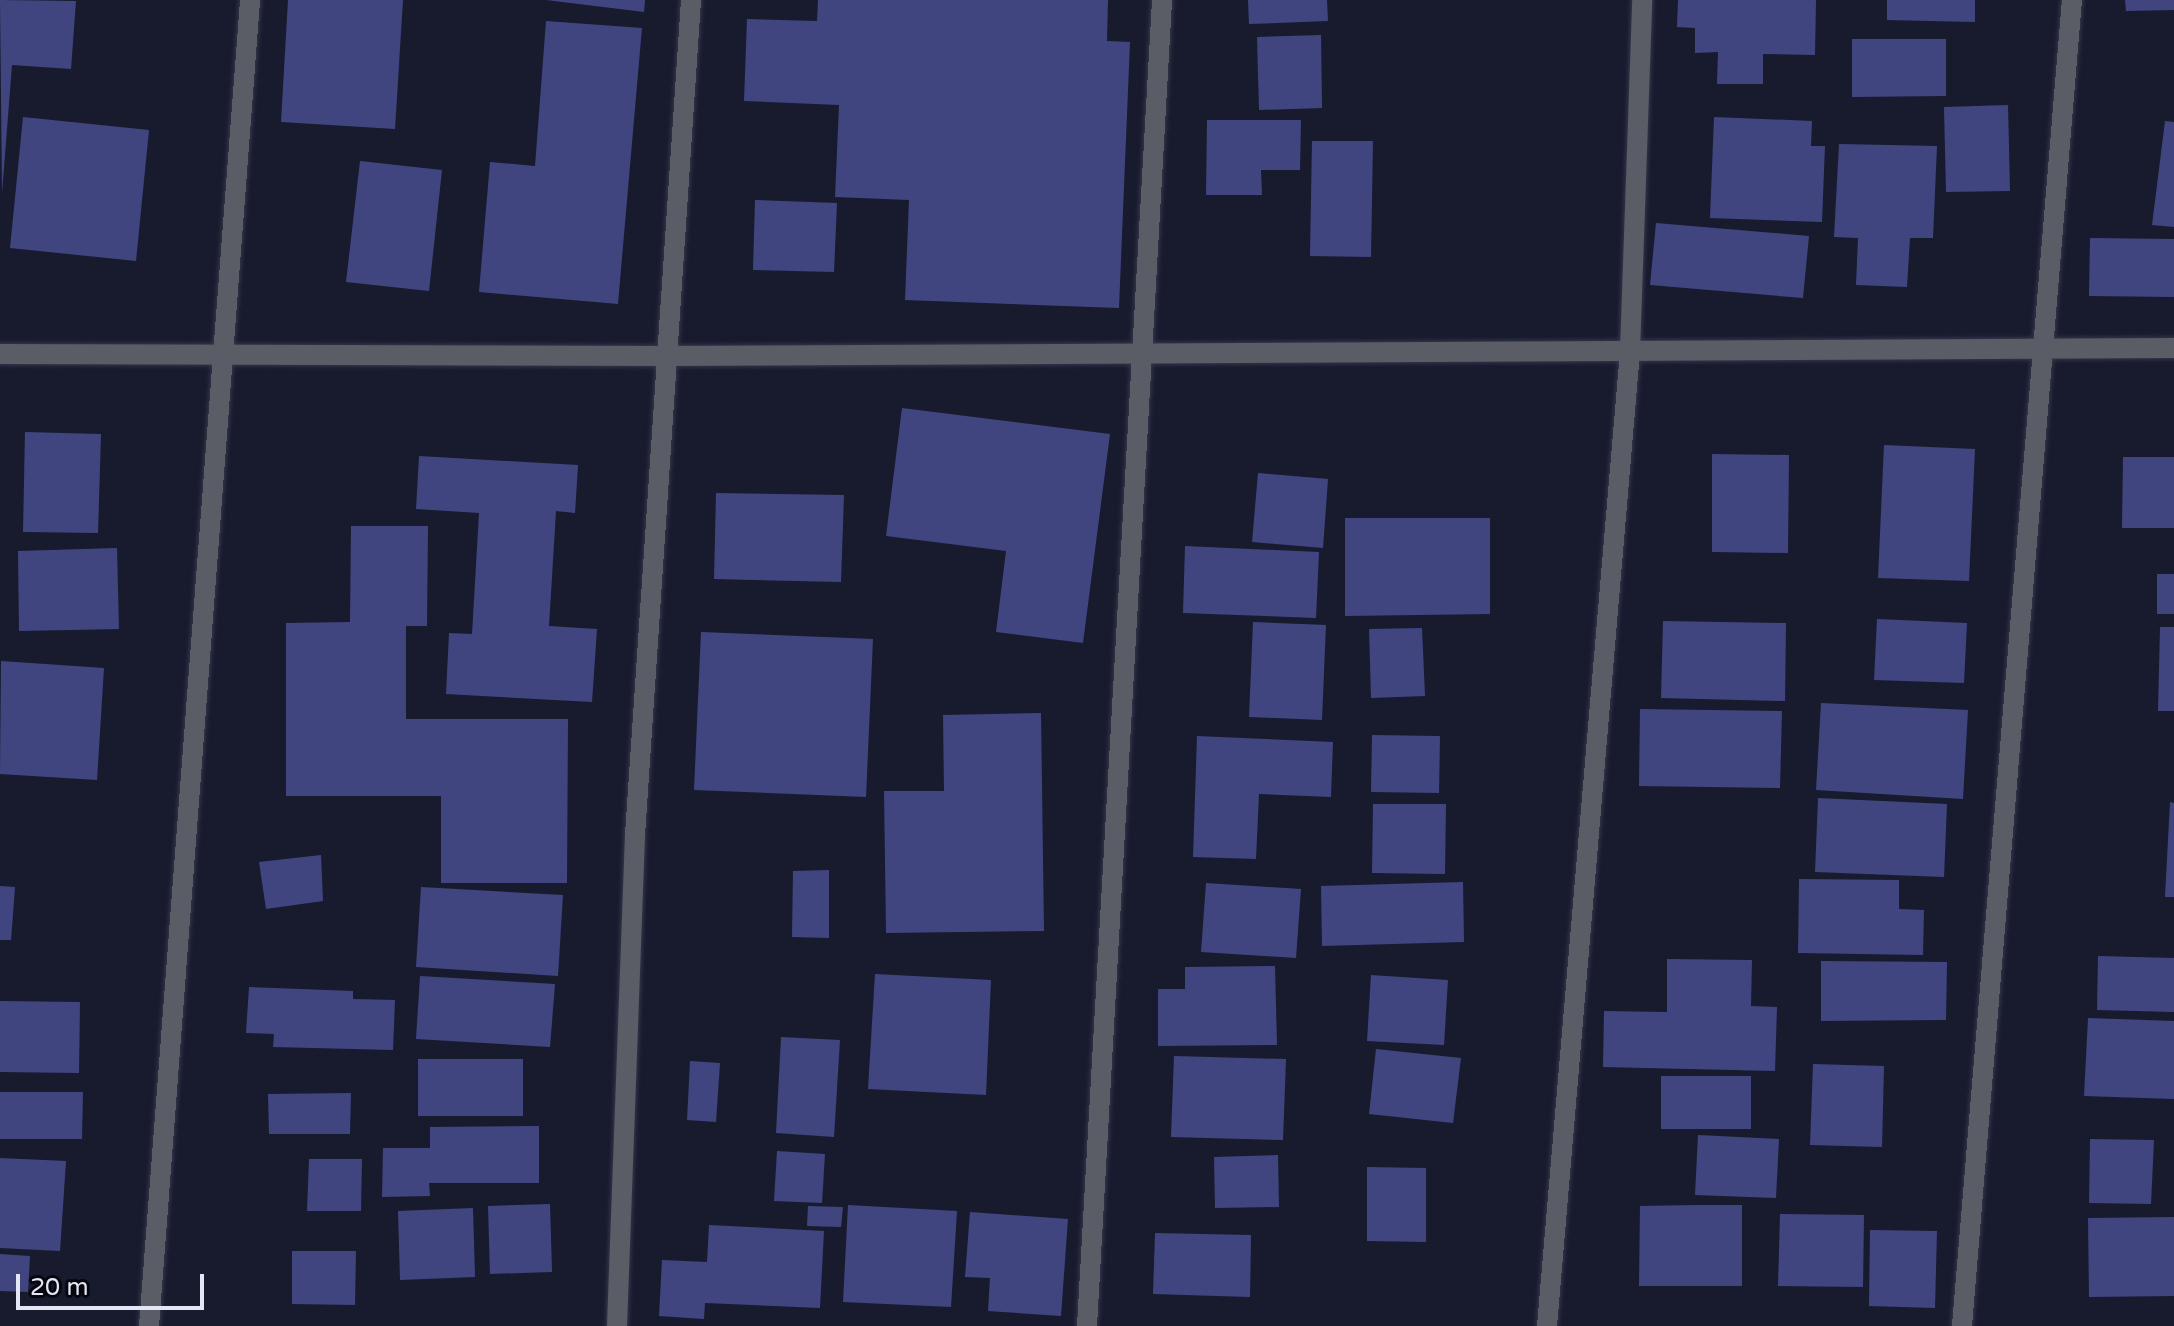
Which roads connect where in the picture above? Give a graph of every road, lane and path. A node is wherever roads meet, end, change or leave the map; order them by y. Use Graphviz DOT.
graph roads {
  1 [pos="250,0"];
  2 [pos="691,0"];
  3 [pos="1162,0"];
  4 [pos="1642,0"];
  5 [pos="2072,0"];
  6 [pos="2047,348"];
  7 [pos="2174,348"];
  8 [pos="1630,351"];
  9 [pos="1143,353"];
  10 [pos="0,354"];
  11 [pos="226,354"];
  12 [pos="668,356"];
  13 [pos="149,1326"];
  14 [pos="617,1326"];
  15 [pos="1087,1326"];
  16 [pos="1547,1326"];
  17 [pos="1962,1326"];
  1 -- 11 [label="street"];
  2 -- 12 [label="street"];
  3 -- 9 [label="street"];
  4 -- 8 [label="street"];
  5 -- 6 [label="street"];
  6 -- 7 [label="street"];
  6 -- 8 [label="street"];
  6 -- 17 [label="street"];
  8 -- 9 [label="street"];
  8 -- 16 [label="street"];
  9 -- 12 [label="street"];
  9 -- 15 [label="street"];
  10 -- 11 [label="street"];
  11 -- 12 [label="street"];
  11 -- 13 [label="street"];
  12 -- 14 [label="street"];
}
